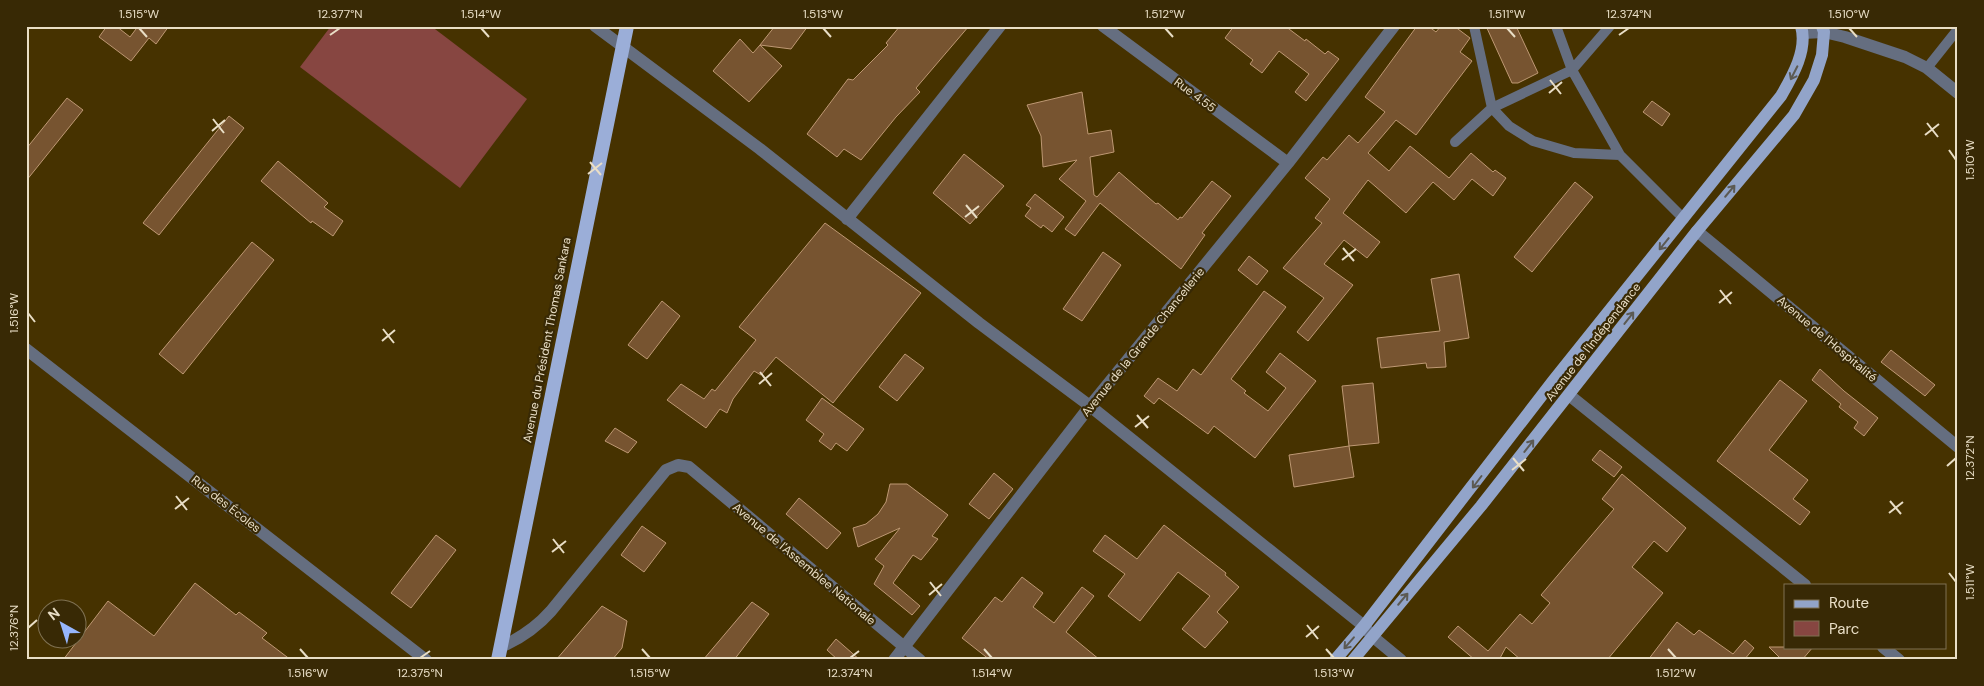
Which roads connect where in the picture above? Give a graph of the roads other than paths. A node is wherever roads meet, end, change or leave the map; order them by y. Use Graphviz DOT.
graph roads {
  1 [pos="595,26"];
  2 [pos="627,26"];
  3 [pos="1000,26"];
  4 [pos="1103,26"];
  5 [pos="1394,26"];
  6 [pos="1474,26"];
  7 [pos="1556,26"];
  8 [pos="1610,26"];
  9 [pos="1823,29"];
  10 [pos="1958,29"];
  11 [pos="1802,30"];
  12 [pos="622,46"];
  13 [pos="1927,68"];
  14 [pos="1572,70"];
  15 [pos="1958,93"];
  16 [pos="1492,108"];
  17 [pos="1455,142"];
  18 [pos="1620,156"];
  19 [pos="1288,163"];
  20 [pos="847,219"];
  21 [pos="1684,219"];
  22 [pos="1696,231"];
  23 [pos="26,349"];
  24 [pos="1569,396"];
  25 [pos="1090,406"];
  26 [pos="1958,447"];
  27 [pos="1804,584"];
  28 [pos="1368,631"];
  29 [pos="904,647"];
  30 [pos="1884,648"];
  31 [pos="500,654"];
  32 [pos="426,660"];
  33 [pos="894,660"];
  34 [pos="920,660"];
  35 [pos="1335,660"];
  36 [pos="1353,660"];
  37 [pos="1401,660"];
  38 [pos="1899,660"];
  1 -- 12 [label="street"];
  2 -- 12 [label="highway, Avenue du Président Thomas Sankara"];
  3 -- 20 [label="street"];
  4 -- 19 [label="street, Rue 4.55"];
  5 -- 19 [label="street, Avenue de la Grande Chancellerie"];
  6 -- 16 [label="lane"];
  7 -- 14 [label="lane"];
  8 -- 14 [label="lane"];
  9 -- 11 [label="street"];
  9 -- 13 [label="street"];
  22 -- 9 [label="main road, Avenue de l'Indépendance, one-way"];
  10 -- 13 [label="lane"];
  11 -- 21 [label="main road, Avenue de l'Indépendance, one-way"];
  12 -- 20 [label="street"];
  12 -- 31 [label="highway, Avenue du Président Thomas Sankara"];
  13 -- 15 [label="street"];
  14 -- 16 [label="lane"];
  14 -- 18 [label="lane"];
  16 -- 17 [label="lane"];
  16 -- 18 [label="lane"];
  18 -- 21 [label="lane"];
  19 -- 25 [label="street, Avenue de la Grande Chancellerie"];
  20 -- 25 [label="street"];
  21 -- 28 [label="main road, Avenue de l'Indépendance, one-way"];
  24 -- 22 [label="main road, Avenue de l'Indépendance, one-way"];
  22 -- 26 [label="street, Avenue de l'Hospitalité"];
  23 -- 32 [label="street, Rue des Écoles"];
  24 -- 27 [label="street"];
  28 -- 24 [label="main road, Avenue de l'Indépendance, one-way"];
  25 -- 28 [label="street"];
  25 -- 29 [label="street, Avenue de la Grande Chancellerie"];
  28 -- 35 [label="main road, Avenue de l'Indépendance, one-way"];
  28 -- 36 [label="main road, Avenue de l'Indépendance"];
  28 -- 37 [label="street"];
  29 -- 31 [label="street, Avenue de l'Assemblee Nationale"];
  29 -- 33 [label="street, Avenue de la Grande Chancellerie"];
  29 -- 34 [label="street, Avenue de l'Assemblee Nationale"];
  30 -- 38 [label="street"];
}
